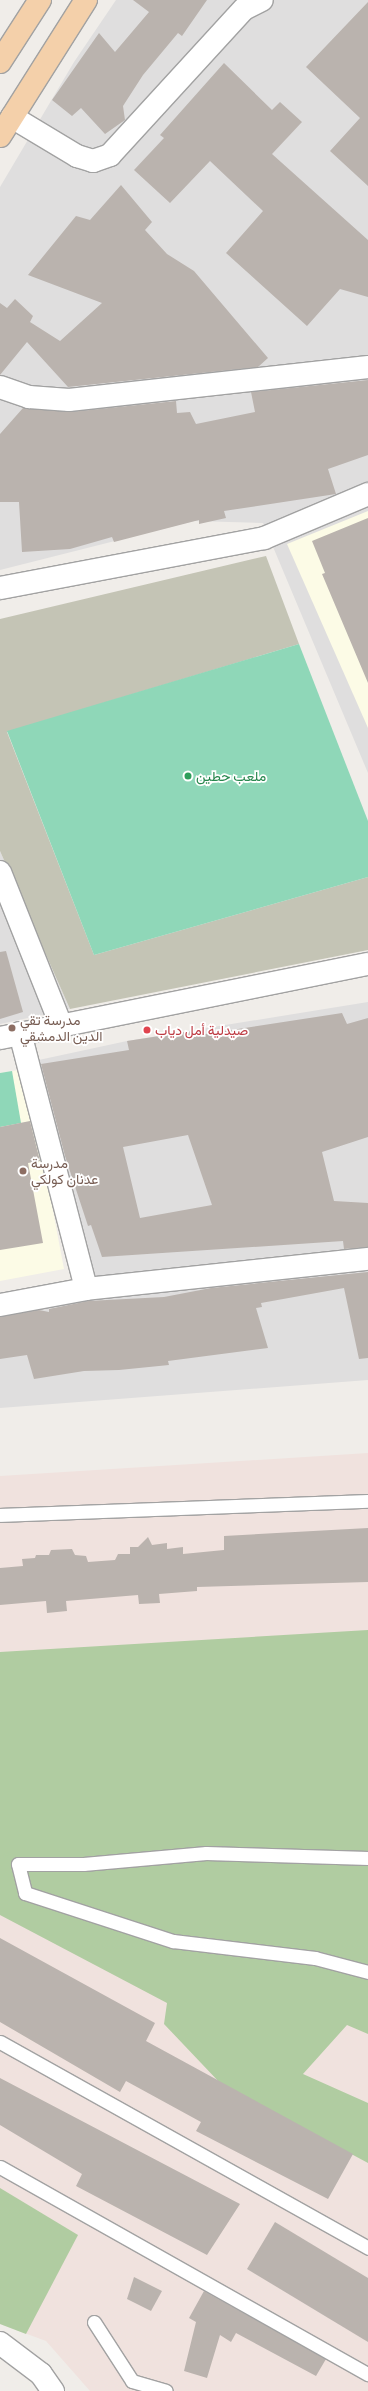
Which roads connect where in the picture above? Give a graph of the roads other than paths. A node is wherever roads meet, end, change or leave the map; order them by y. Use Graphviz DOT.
graph roads {
  1 [pos="40,0"];
  2 [pos="86,0"];
  3 [pos="262,0"];
  4 [pos="2,52"];
  5 [pos="12,116"];
  6 [pos="0,136"];
  7 [pos="368,367"];
  8 [pos="0,387"];
  9 [pos="368,494"];
  10 [pos="0,588"];
  11 [pos="0,872"];
  12 [pos="368,964"];
  13 [pos="61,1025"];
  14 [pos="10,1035"];
  15 [pos="368,1258"];
  16 [pos="86,1289"];
  17 [pos="0,1305"];
  18 [pos="368,1501"];
  19 [pos="0,1515"];
  20 [pos="368,1858"];
  21 [pos="368,1972"];
  22 [pos="0,2042"];
  23 [pos="0,2167"];
  24 [pos="368,2248"];
  25 [pos="94,2322"];
  26 [pos="0,2343"];
  27 [pos="41,2374"];
  28 [pos="368,2374"];
  29 [pos="54,2391"];
  30 [pos="60,2391"];
  31 [pos="166,2391"];
  1 -- 4 [label="main road"];
  2 -- 5 [label="main road"];
  3 -- 5 [label="street"];
  5 -- 6 [label="main road"];
  7 -- 8 [label="street"];
  9 -- 10 [label="street"];
  11 -- 13 [label="street"];
  12 -- 13 [label="street"];
  13 -- 14 [label="street"];
  14 -- 16 [label="street"];
  15 -- 16 [label="street"];
  16 -- 17 [label="street"];
  18 -- 19 [label="lane"];
  20 -- 21 [label="lane"];
  22 -- 24 [label="lane"];
  23 -- 28 [label="lane"];
  25 -- 31 [label="lane"];
  26 -- 27 [label="street"];
  27 -- 29 [label="street"];
  27 -- 30 [label="street"];
}
